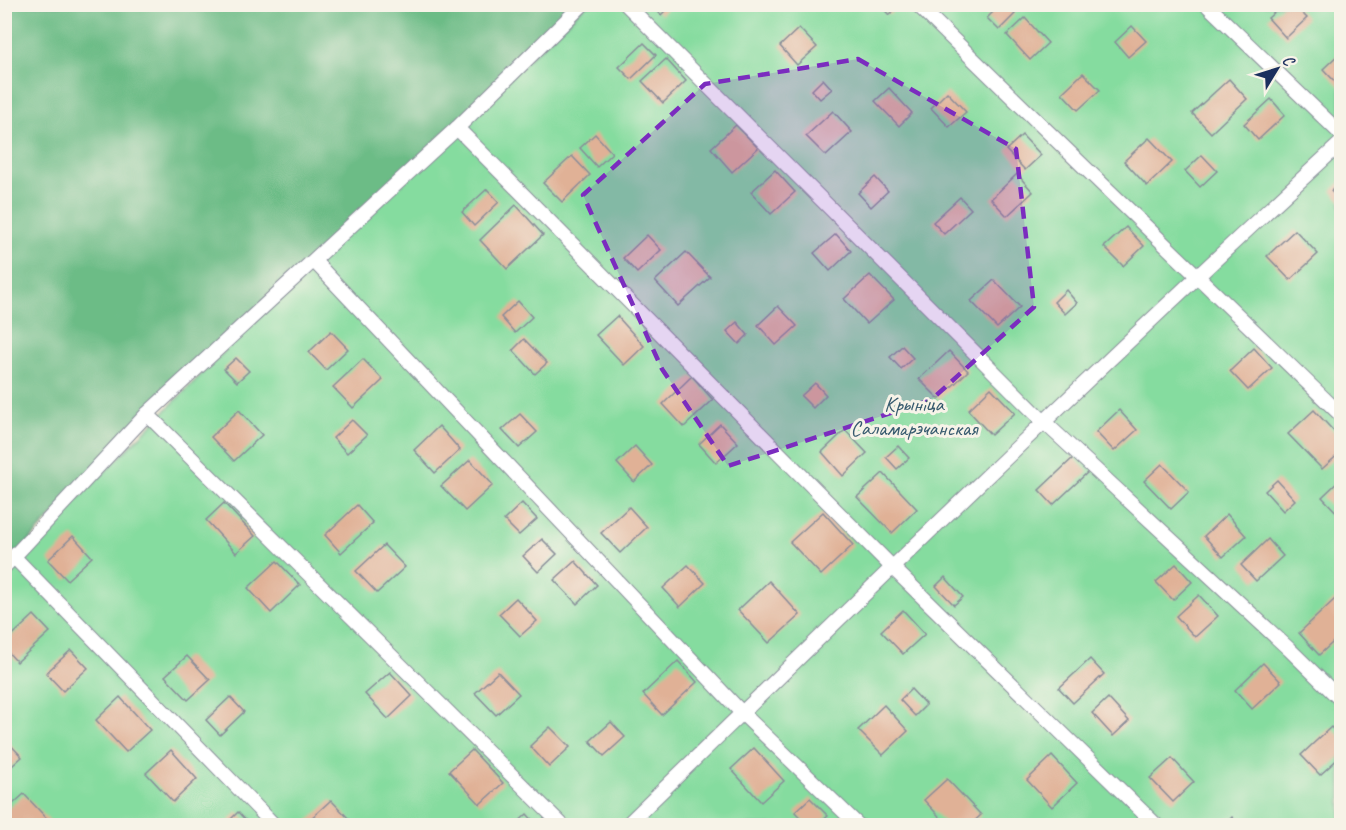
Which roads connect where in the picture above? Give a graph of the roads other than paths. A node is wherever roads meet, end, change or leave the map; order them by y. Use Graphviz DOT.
graph roads {
  1 [pos="583,4"];
  2 [pos="626,4"];
  3 [pos="917,4"];
  4 [pos="1206,4"];
  5 [pos="457,128"];
  6 [pos="1341,135"];
  7 [pos="1341,142"];
  8 [pos="314,261"];
  9 [pos="1197,275"];
  10 [pos="147,414"];
  11 [pos="1341,416"];
  12 [pos="1044,422"];
  13 [pos="9,562"];
  14 [pos="893,568"];
  15 [pos="1341,701"];
  16 [pos="742,713"];
  17 [pos="275,825"];
  18 [pos="564,825"];
  19 [pos="626,825"];
  20 [pos="858,825"];
  21 [pos="1157,825"];
  1 -- 5 [label="lane"];
  2 -- 12 [label="lane"];
  3 -- 9 [label="lane"];
  4 -- 6 [label="lane"];
  5 -- 8 [label="lane"];
  5 -- 14 [label="lane"];
  7 -- 9 [label="lane"];
  8 -- 10 [label="lane"];
  8 -- 16 [label="lane"];
  9 -- 11 [label="lane"];
  9 -- 12 [label="lane"];
  10 -- 13 [label="lane"];
  10 -- 18 [label="lane"];
  12 -- 14 [label="lane"];
  12 -- 15 [label="lane"];
  13 -- 17 [label="lane"];
  14 -- 16 [label="lane"];
  14 -- 21 [label="lane"];
  16 -- 19 [label="lane"];
  16 -- 20 [label="lane"];
}
